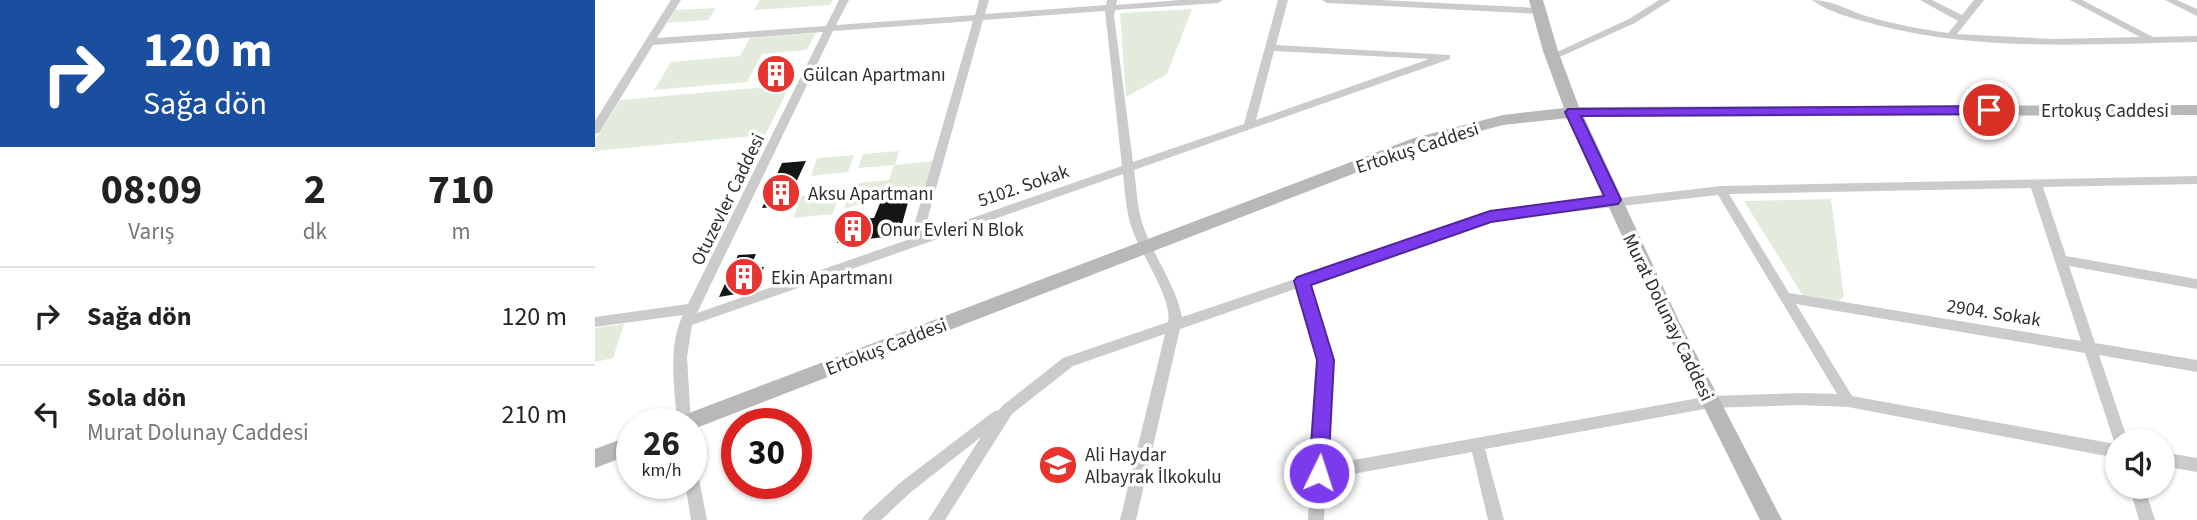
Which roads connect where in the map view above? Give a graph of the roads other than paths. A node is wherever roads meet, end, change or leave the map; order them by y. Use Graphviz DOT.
graph roads {
  1 [pos="676,0"];
  2 [pos="844,0"];
  3 [pos="984,0"];
  4 [pos="1218,0"];
  5 [pos="1283,0"];
  6 [pos="1327,0"];
  7 [pos="1666,0"];
  8 [pos="1817,0"];
  9 [pos="1842,0"];
  10 [pos="1925,0"];
  11 [pos="1979,0"];
  12 [pos="2075,0"];
  13 [pos="2170,0"];
  14 [pos="1111,4"];
  15 [pos="1537,5"];
  16 [pos="1833,7"];
  17 [pos="2197,13"];
  18 [pos="979,18"];
  19 [pos="1964,20"];
  20 [pos="830,29"];
  21 [pos="1950,37"];
  22 [pos="2197,39"];
  23 [pos="2153,40"];
  24 [pos="649,43"];
  25 [pos="1271,48"];
  26 [pos="1551,57"];
  27 [pos="2197,110"];
  28 [pos="1572,112"];
  29 [pos="1249,126"];
  30 [pos="595,130"];
  31 [pos="1127,169"];
  32 [pos="2197,180"];
  33 [pos="2036,185"];
  34 [pos="1721,190"];
  35 [pos="1613,200"];
  36 [pos="915,243"];
  37 [pos="1143,247"];
  38 [pos="2060,260"];
  39 [pos="1302,281"];
  40 [pos="2197,284"];
  41 [pos="1785,297"];
  42 [pos="689,315"];
  43 [pos="595,322"];
  44 [pos="1175,325"];
  45 [pos="2089,347"];
  46 [pos="2197,366"];
  47 [pos="1848,401"];
  48 [pos="1710,402"];
  49 [pos="683,408"];
  50 [pos="1007,410"];
  51 [pos="707,414"];
  52 [pos="2117,429"];
  53 [pos="1476,444"];
  54 [pos="2105,449"];
  55 [pos="616,450"];
  56 [pos="595,459"];
  57 [pos="2175,461"];
  58 [pos="2197,466"];
  59 [pos="1319,473"];
  60 [pos="695,499"];
  61 [pos="2140,499"];
  62 [pos="699,520"];
  63 [pos="870,520"];
  64 [pos="936,520"];
  65 [pos="1128,520"];
  66 [pos="1316,520"];
  67 [pos="1496,520"];
  68 [pos="1771,520"];
  69 [pos="2147,520"];
  1 -- 24 [label="street"];
  2 -- 20 [label="street, Otuzevler Caddesi"];
  3 -- 18 [label="street"];
  4 -- 14 [label="street"];
  5 -- 25 [label="street"];
  6 -- 15 [label="street"];
  7 -- 26 [label="street"];
  8 -- 16 [label="street"];
  9 -- 16 [label="street"];
  10 -- 19 [label="street"];
  11 -- 19 [label="street"];
  12 -- 23 [label="street"];
  13 -- 17 [label="street"];
  14 -- 18 [label="street"];
  14 -- 31 [label="street"];
  15 -- 26 [label="main road, Murat Dolunay Caddesi"];
  16 -- 21 [label="street"];
  18 -- 20 [label="street"];
  18 -- 36 [label="street"];
  19 -- 21 [label="street"];
  20 -- 24 [label="street"];
  20 -- 42 [label="street, Otuzevler Caddesi"];
  21 -- 23 [label="street"];
  22 -- 23 [label="street"];
  24 -- 30 [label="street"];
  25 -- 29 [label="street"];
  25 -- 29 [label="street, 5102. Sokak"];
  26 -- 28 [label="main road, Murat Dolunay Caddesi"];
  27 -- 28 [label="main road, Ertokuş Caddesi"];
  28 -- 35 [label="main road, Murat Dolunay Caddesi"];
  28 -- 37 [label="main road, Ertokuş Caddesi"];
  29 -- 31 [label="street, 5102. Sokak"];
  31 -- 36 [label="street, 5102. Sokak"];
  31 -- 37 [label="street"];
  32 -- 33 [label="street"];
  33 -- 34 [label="street"];
  33 -- 38 [label="street"];
  34 -- 35 [label="street"];
  34 -- 41 [label="street"];
  35 -- 39 [label="street"];
  35 -- 48 [label="main road, Murat Dolunay Caddesi"];
  36 -- 42 [label="street, 5102. Sokak"];
  37 -- 44 [label="street"];
  37 -- 51 [label="main road, Ertokuş Caddesi"];
  38 -- 40 [label="street"];
  38 -- 45 [label="street"];
  39 -- 44 [label="street"];
  39 -- 59 [label="street"];
  41 -- 45 [label="street, 2904. Sokak"];
  41 -- 47 [label="street"];
  42 -- 43 [label="street, 5102. Sokak"];
  42 -- 49 [label="street, Otuzevler Caddesi"];
  44 -- 50 [label="street"];
  44 -- 65 [label="street"];
  45 -- 46 [label="street, 2904. Sokak"];
  45 -- 52 [label="street"];
  47 -- 48 [label="street"];
  47 -- 54 [label="street"];
  48 -- 53 [label="street"];
  48 -- 68 [label="main road, Murat Dolunay Caddesi"];
  50 -- 63 [label="street"];
  50 -- 64 [label="street"];
  53 -- 59 [label="street"];
  53 -- 67 [label="street"];
  55 -- 56 [label="main road"];
  57 -- 58 [label="street"];
  59 -- 66 [label="street"];
  60 -- 62 [label="street"];
  61 -- 69 [label="street"];
}
